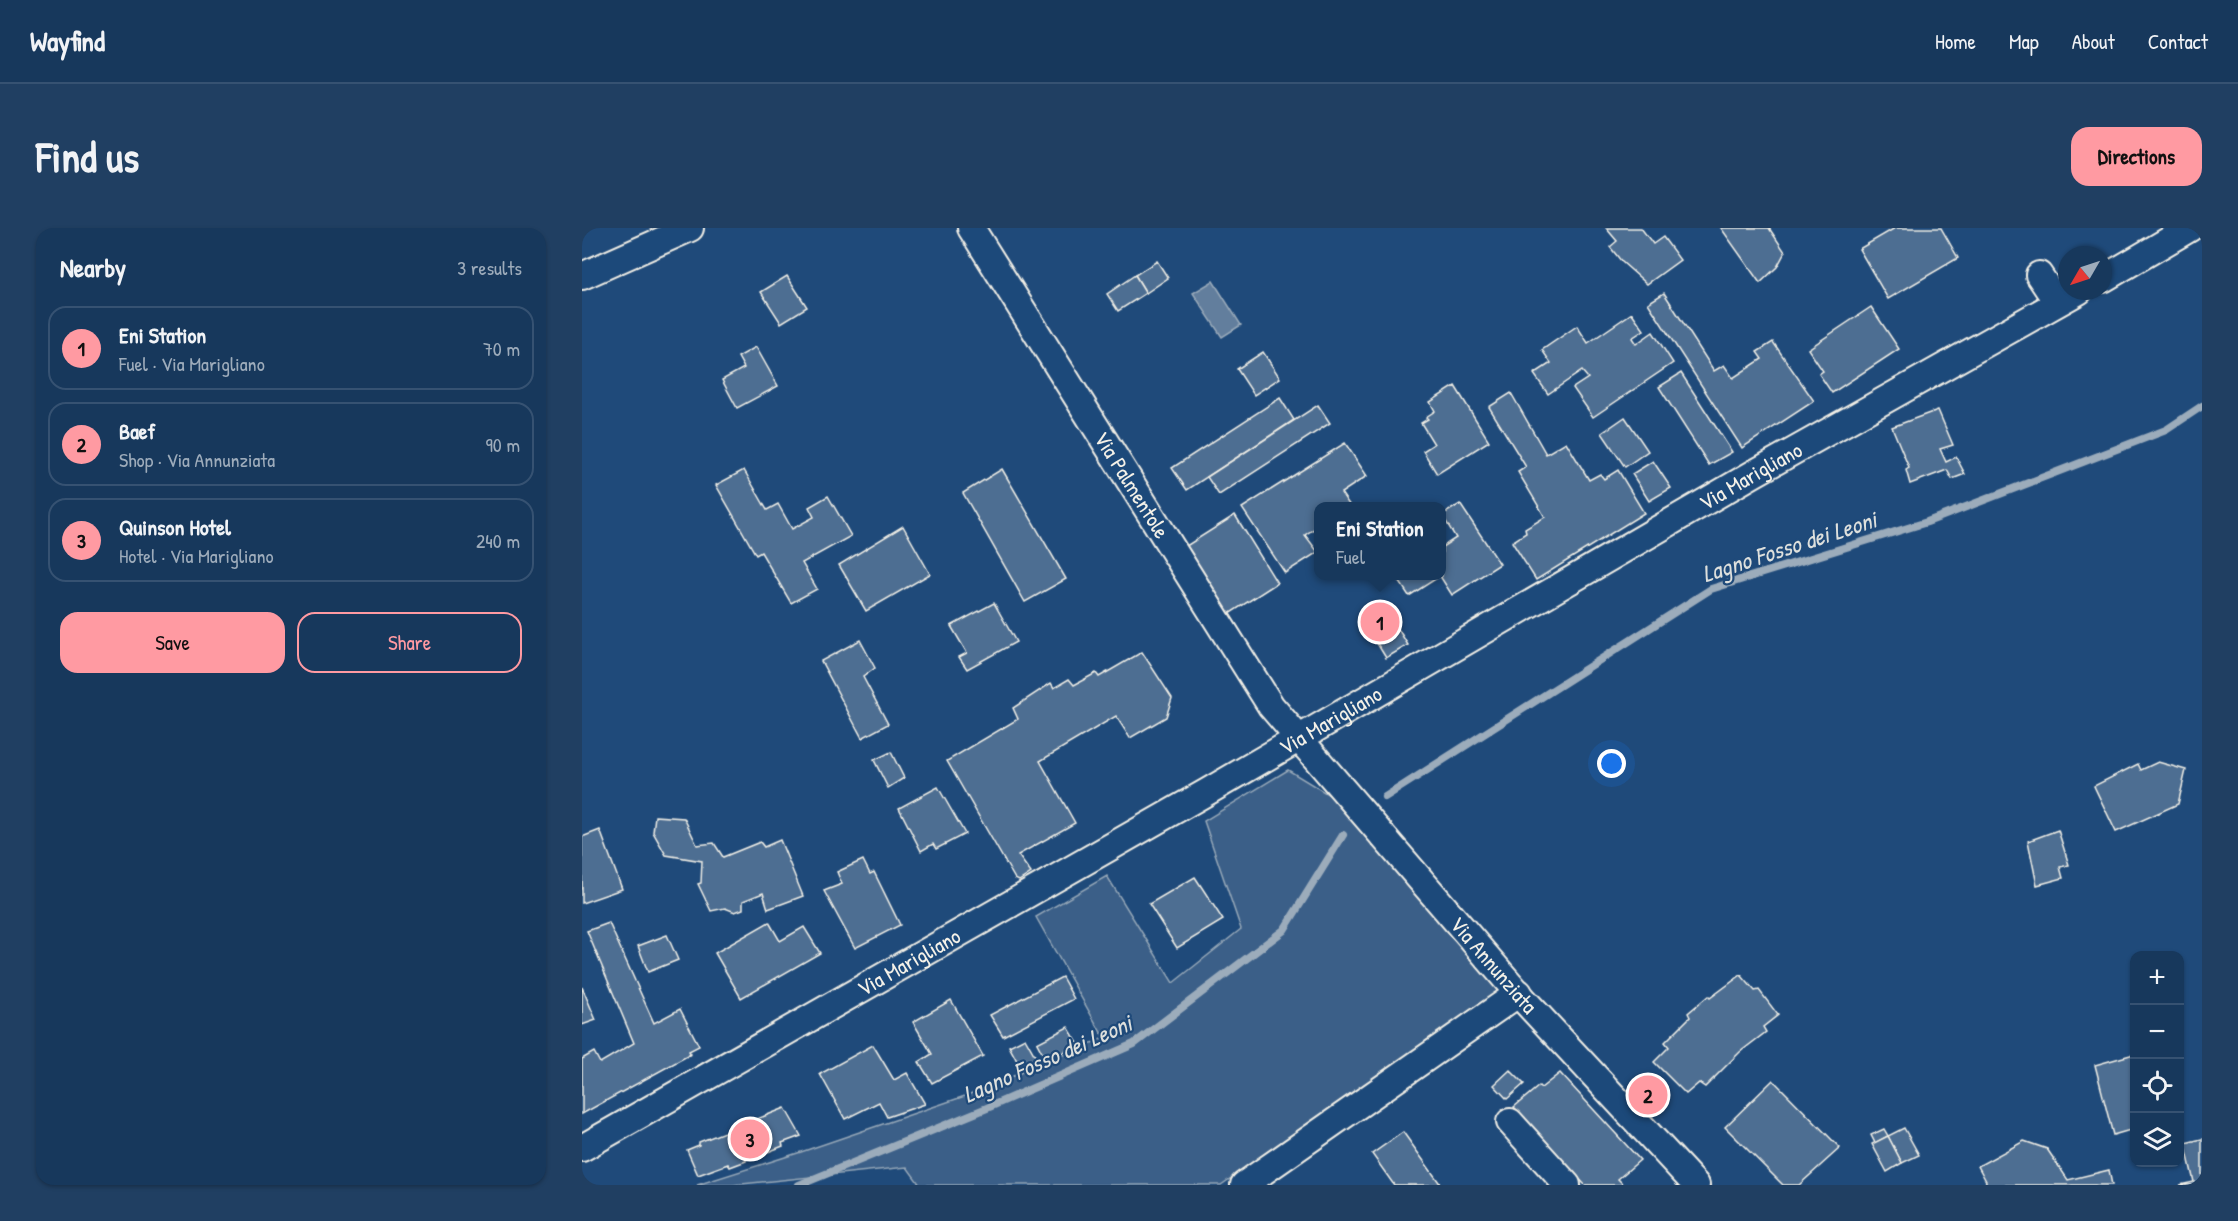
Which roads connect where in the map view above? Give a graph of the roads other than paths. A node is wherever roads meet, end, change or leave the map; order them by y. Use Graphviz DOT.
graph roads {
  1 [pos="690,228"];
  2 [pos="971,228"];
  3 [pos="2190,228"];
  4 [pos="2112,274"];
  5 [pos="2039,275"];
  6 [pos="582,276"];
  7 [pos="2058,289"];
  8 [pos="2061,300"];
  9 [pos="1297,738"];
  10 [pos="1519,993"];
  11 [pos="1510,1122"];
  12 [pos="582,1148"];
  13 [pos="1244,1185"];
  14 [pos="1567,1185"];
  15 [pos="1696,1185"];
  1 -- 6 [label="street"];
  2 -- 9 [label="street, Via Palmentole"];
  3 -- 4 [label="street"];
  5 -- 7 [label="street"];
  8 -- 9 [label="street, Via Marigliano"];
  9 -- 10 [label="street, Via Annunziata"];
  9 -- 12 [label="street, Via Marigliano"];
  10 -- 13 [label="street"];
  10 -- 15 [label="street, Via Annunziata"];
  11 -- 14 [label="street"];
}
